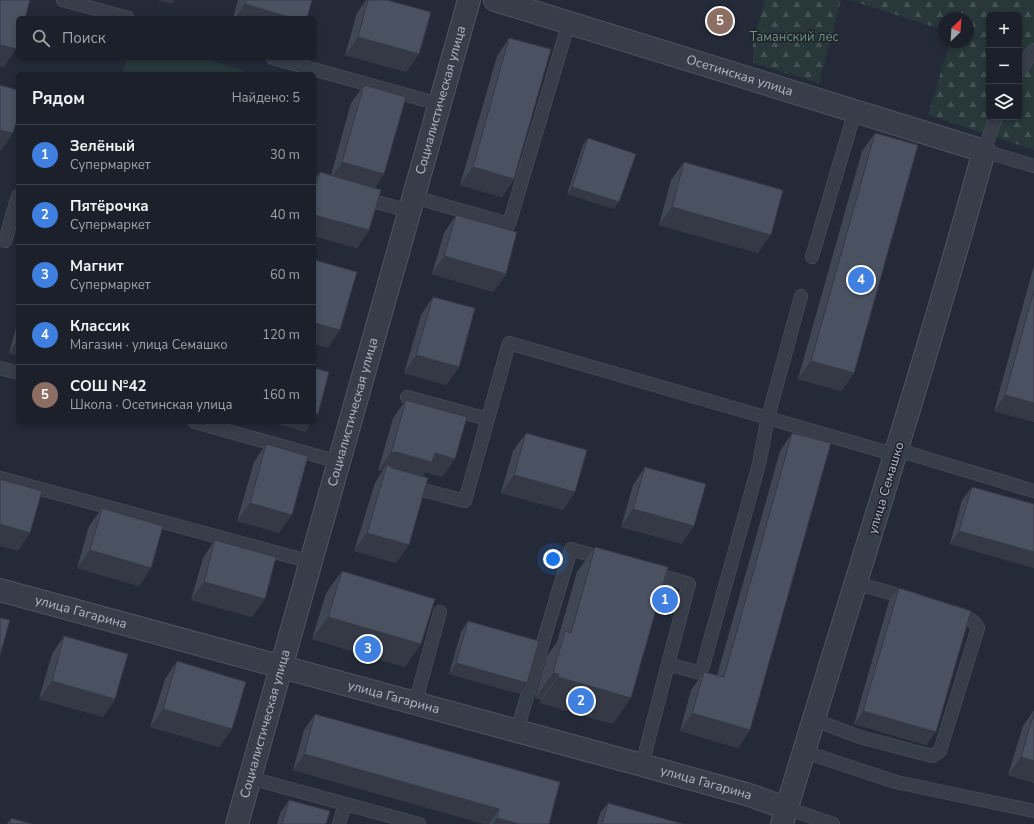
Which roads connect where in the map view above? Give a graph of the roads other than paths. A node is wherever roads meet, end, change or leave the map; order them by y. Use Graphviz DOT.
graph roads {
  1 [pos="63,0"];
  2 [pos="469,0"];
  3 [pos="495,0"];
  4 [pos="121,16"];
  5 [pos="570,22"];
  6 [pos="1034,50"];
  7 [pos="280,60"];
  8 [pos="1022,67"];
  9 [pos="439,104"];
  10 [pos="855,111"];
  11 [pos="995,120"];
  12 [pos="984,151"];
  13 [pos="1034,166"];
  14 [pos="349,194"];
  15 [pos="16,203"];
  16 [pos="412,204"];
  17 [pos="5,241"];
  18 [pos="812,257"];
  19 [pos="801,296"];
  20 [pos="0,368"];
  21 [pos="16,372"];
  22 [pos="407,398"];
  23 [pos="768,417"];
  24 [pos="488,419"];
  25 [pos="202,424"];
  26 [pos="897,453"];
  27 [pos="340,462"];
  28 [pos="0,478"];
  29 [pos="396,482"];
  30 [pos="1034,491"];
  31 [pos="312,562"];
  32 [pos="616,562"];
  33 [pos="638,569"];
  34 [pos="856,583"];
  35 [pos="0,590"];
  36 [pos="920,602"];
  37 [pos="942,609"];
  38 [pos="440,612"];
  39 [pos="668,664"];
  40 [pos="282,668"];
  41 [pos="416,704"];
  42 [pos="812,719"];
  43 [pos="517,730"];
  44 [pos="802,751"];
  45 [pos="642,765"];
  46 [pos="250,778"];
  47 [pos="345,804"];
  48 [pos="1034,811"];
  49 [pos="784,816"];
  50 [pos="237,824"];
  51 [pos="339,824"];
  52 [pos="419,824"];
  53 [pos="833,824"];
  1 -- 4 [label="lane"];
  2 -- 9 [label="street, Социалистическая улица"];
  3 -- 5 [label="street, Осетинская улица"];
  5 -- 10 [label="street, Осетинская улица"];
  5 -- 16 [label="lane"];
  6 -- 8 [label="lane"];
  7 -- 9 [label="lane"];
  9 -- 16 [label="street, Социалистическая улица"];
  10 -- 12 [label="street, Осетинская улица"];
  10 -- 18 [label="lane"];
  11 -- 12 [label="lane"];
  12 -- 13 [label="lane"];
  12 -- 26 [label="street, улица Семашко"];
  14 -- 16 [label="lane"];
  15 -- 17 [label="lane"];
  16 -- 27 [label="street, Социалистическая улица"];
  19 -- 23 [label="lane"];
  20 -- 21 [label="lane"];
  22 -- 24 [label="lane"];
  23 -- 24 [label="lane"];
  23 -- 26 [label="lane"];
  23 -- 39 [label="lane"];
  24 -- 29 [label="lane"];
  25 -- 27 [label="lane"];
  26 -- 30 [label="lane"];
  26 -- 34 [label="street, улица Семашко"];
  27 -- 31 [label="street, Социалистическая улица"];
  28 -- 31 [label="lane"];
  31 -- 40 [label="street, Социалистическая улица"];
  32 -- 43 [label="lane"];
  33 -- 39 [label="lane"];
  34 -- 36 [label="lane"];
  34 -- 42 [label="street, улица Семашко"];
  35 -- 40 [label="street, улица Гагарина"];
  37 -- 42 [label="lane"];
  38 -- 41 [label="lane"];
  39 -- 45 [label="lane"];
  40 -- 41 [label="street, улица Гагарина"];
  40 -- 46 [label="street, Социалистическая улица"];
  41 -- 43 [label="street, улица Гагарина"];
  42 -- 44 [label="street, улица Семашко"];
  43 -- 45 [label="street, улица Гагарина"];
  44 -- 48 [label="lane"];
  44 -- 49 [label="street, улица Семашко"];
  45 -- 49 [label="street, улица Гагарина"];
  46 -- 47 [label="lane"];
  46 -- 50 [label="street, Социалистическая улица"];
  47 -- 51 [label="lane"];
  47 -- 52 [label="lane"];
  49 -- 53 [label="lane"];
}
